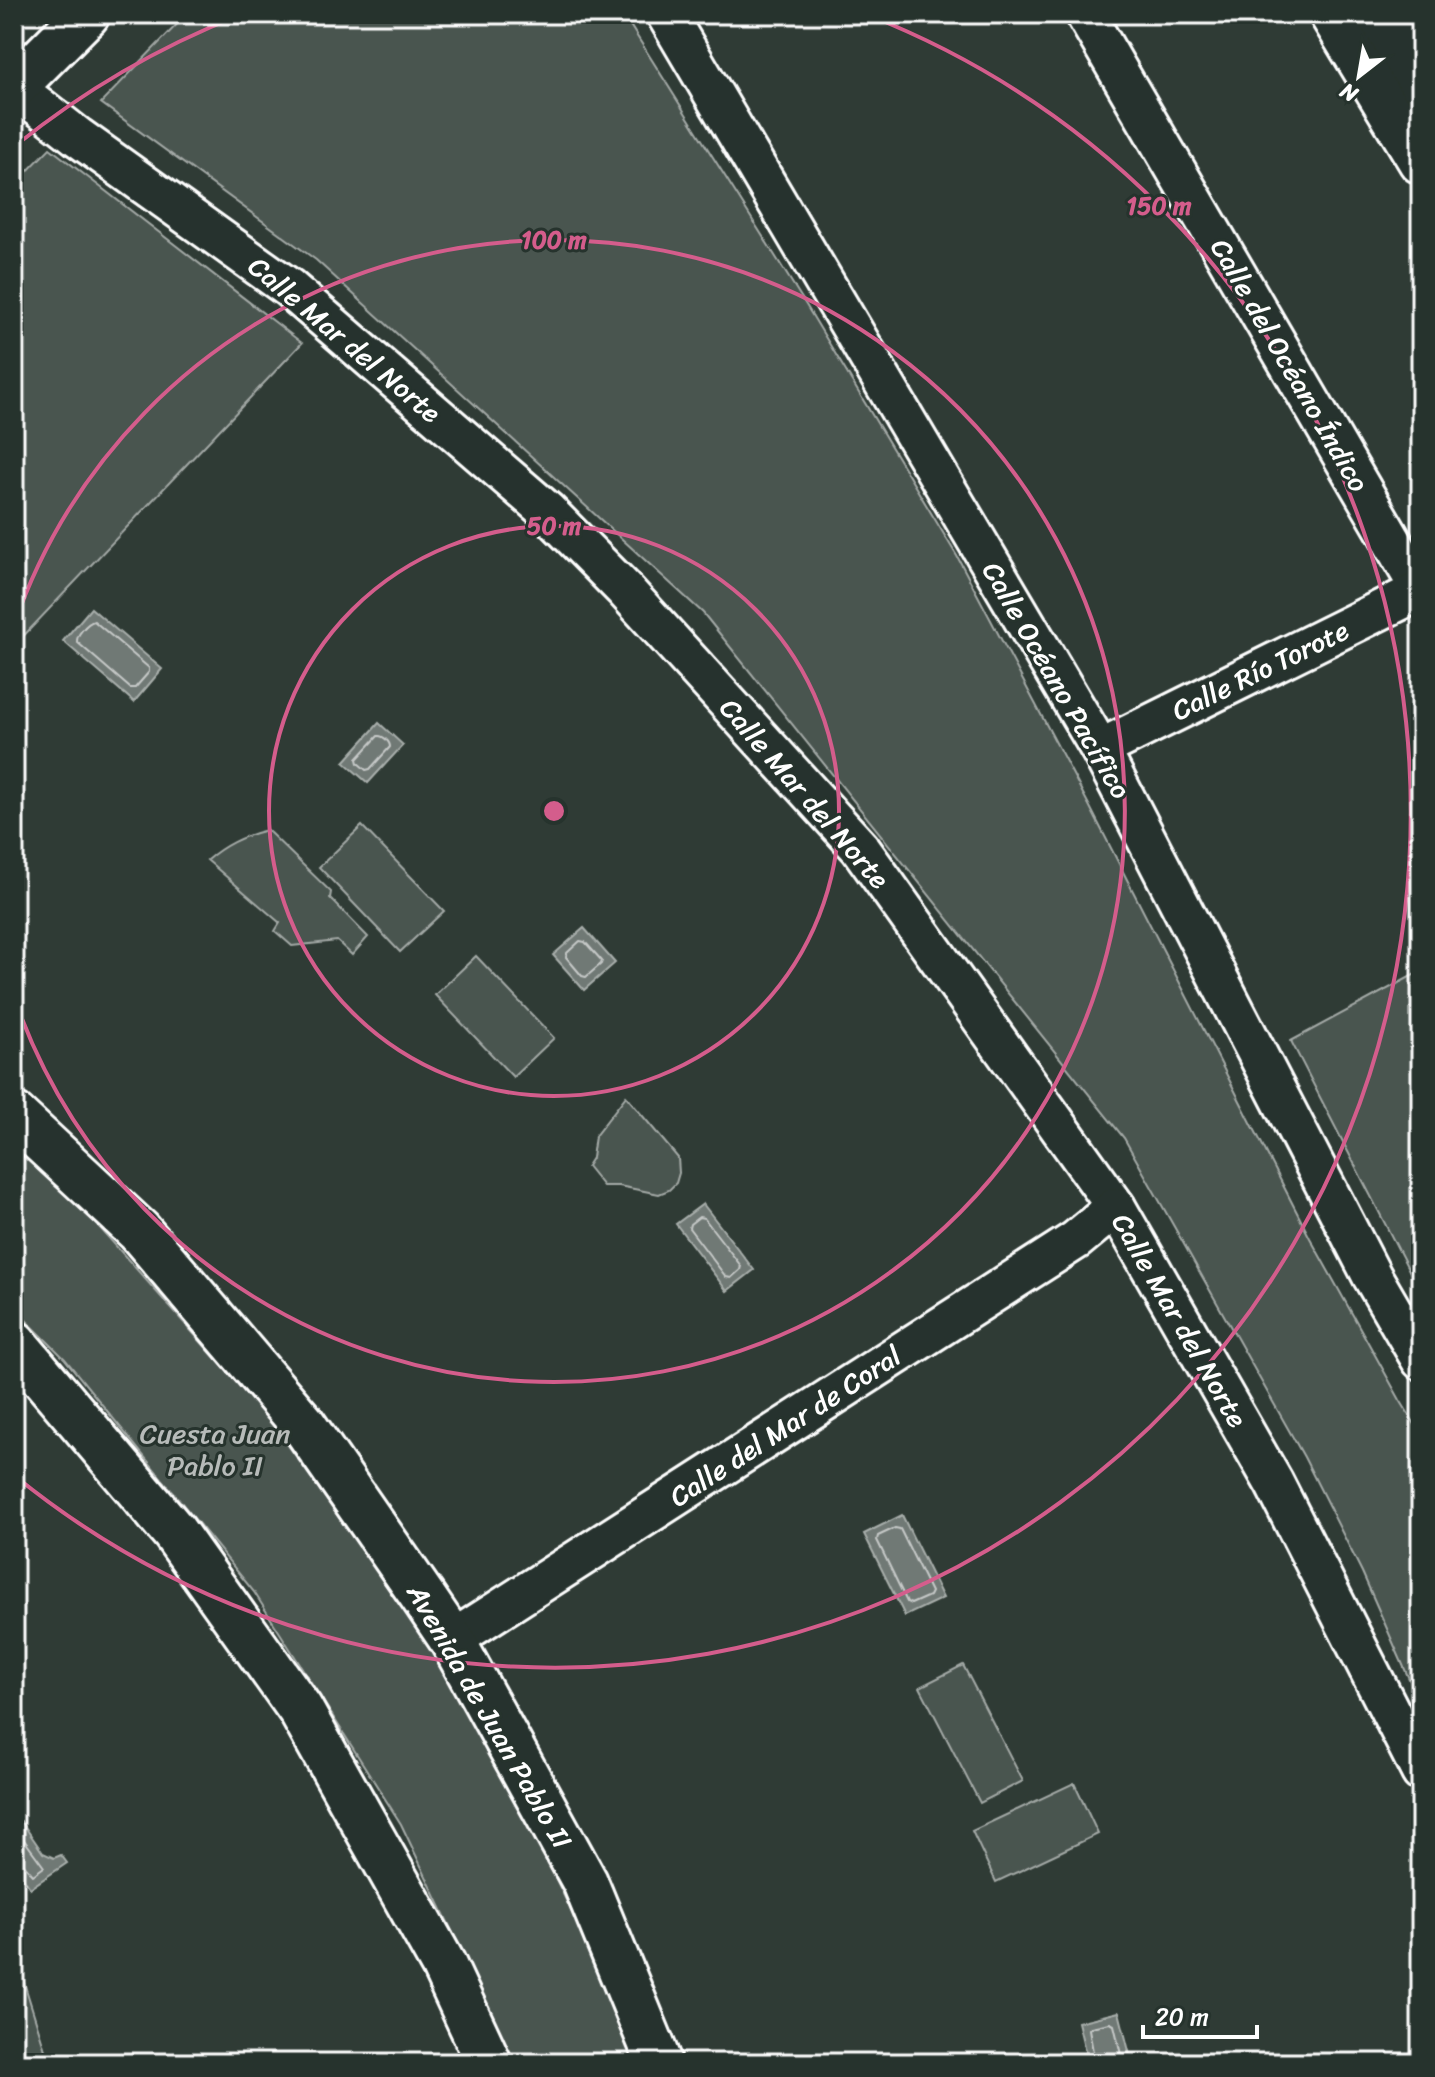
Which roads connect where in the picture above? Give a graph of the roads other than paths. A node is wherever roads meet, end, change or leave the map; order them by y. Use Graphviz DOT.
graph roads {
  1 [pos="87,14"];
  2 [pos="666,14"];
  3 [pos="1085,14"];
  4 [pos="1332,14"];
  5 [pos="1379,14"];
  6 [pos="1421,82"];
  7 [pos="14,87"];
  8 [pos="1421,161"];
  9 [pos="1421,591"];
  10 [pos="1100,749"];
  11 [pos="14,1115"];
  12 [pos="1116,1207"];
  13 [pos="14,1343"];
  14 [pos="1421,1360"];
  15 [pos="452,1640"];
  16 [pos="1421,1772"];
  17 [pos="489,2063"];
  18 [pos="659,2063"];
  1 -- 7 [label="street"];
  2 -- 10 [label="street, Calle Océano Pacífico"];
  3 -- 9 [label="street, Calle del Océano Índico"];
  4 -- 8 [label="street"];
  5 -- 6 [label="street"];
  7 -- 12 [label="street, Calle Mar del Norte"];
  9 -- 10 [label="street, Calle Río Torote"];
  10 -- 14 [label="street, Calle Océano Pacífico"];
  11 -- 15 [label="street, Avenida de Juan Pablo II"];
  12 -- 15 [label="street, Calle del Mar de Coral"];
  12 -- 16 [label="street, Calle Mar del Norte"];
  13 -- 17 [label="street"];
  15 -- 18 [label="street, Avenida de Juan Pablo II"];
}
